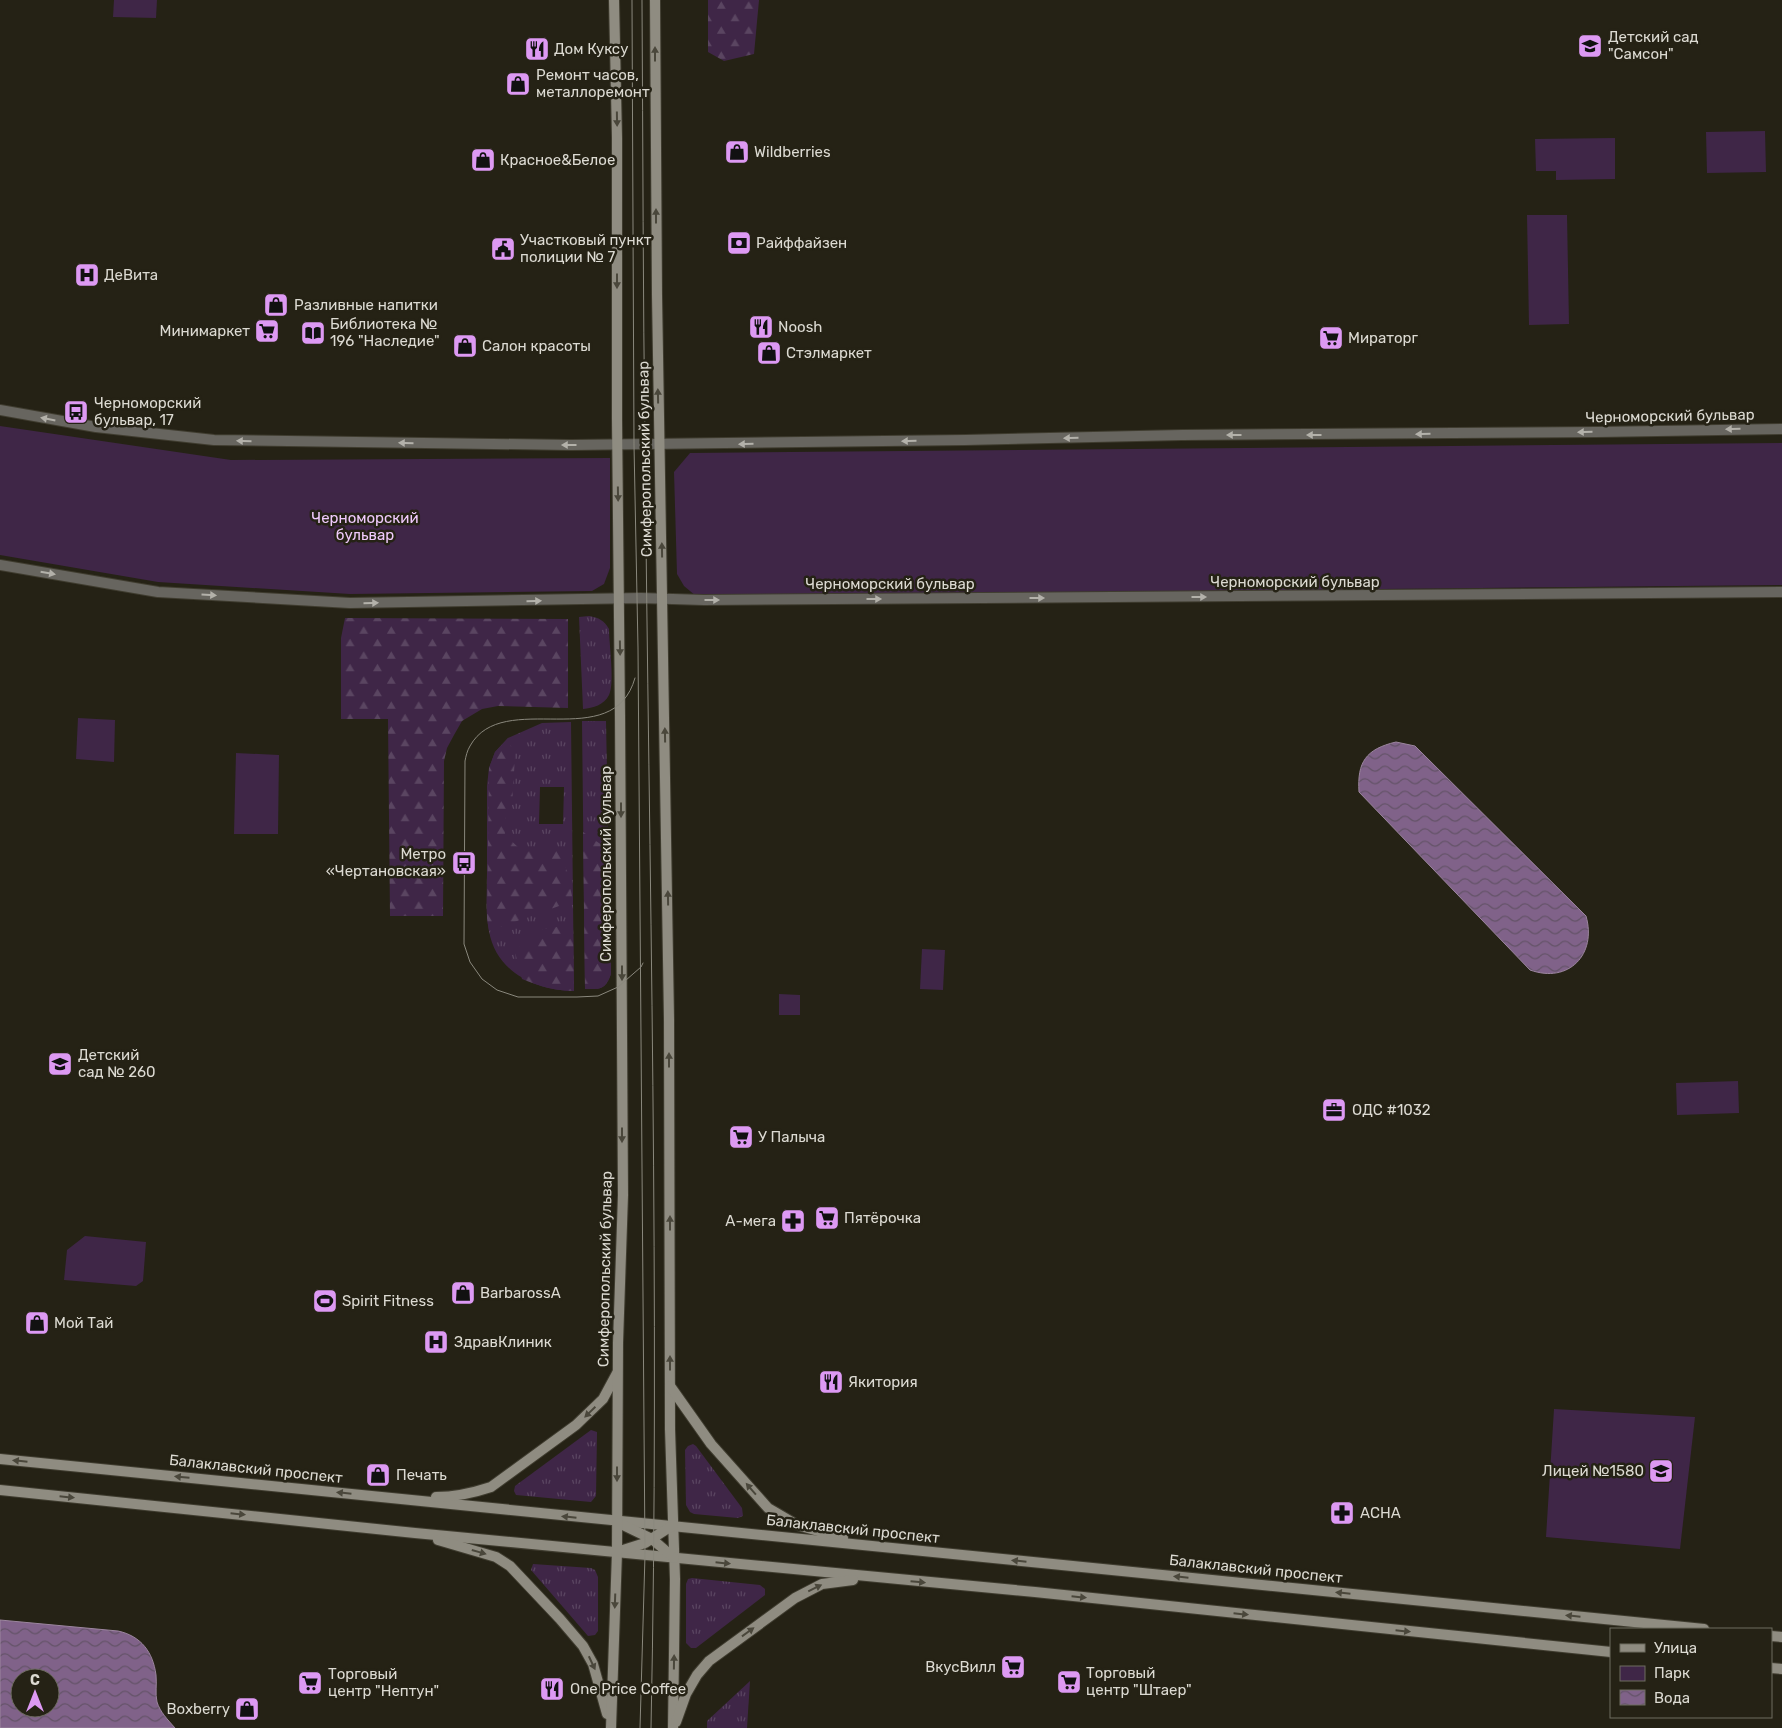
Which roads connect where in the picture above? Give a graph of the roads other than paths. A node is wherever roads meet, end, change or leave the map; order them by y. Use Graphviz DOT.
graph roads {
  1 [pos="614,0"];
  2 [pos="655,0"];
  3 [pos="0,410"];
  4 [pos="1782,429"];
  5 [pos="617,445"];
  6 [pos="660,445"];
  7 [pos="0,564"];
  8 [pos="1782,592"];
  9 [pos="619,599"];
  10 [pos="663,599"];
  11 [pos="618,1372"];
  12 [pos="670,1386"];
  13 [pos="0,1459"];
  14 [pos="0,1490"];
  15 [pos="392,1498"];
  16 [pos="617,1522"];
  17 [pos="673,1525"];
  18 [pos="415,1533"];
  19 [pos="652,1539"];
  20 [pos="871,1546"];
  21 [pos="617,1552"];
  22 [pos="674,1558"];
  23 [pos="869,1577"];
  24 [pos="1694,1628"];
  25 [pos="1610,1652"];
  26 [pos="610,1728"];
  27 [pos="674,1728"];
  1 -- 5 [label="main road, Симферопольский бульвар, one-way"];
  6 -- 2 [label="main road, Симферопольский бульвар, one-way"];
  5 -- 3 [label="street, Черноморский бульвар, one-way"];
  4 -- 6 [label="street, Черноморский бульвар, one-way"];
  5 -- 6 [label="street, Черноморский бульвар"];
  5 -- 9 [label="main road, Симферопольский бульвар, one-way"];
  10 -- 6 [label="main road, Симферопольский бульвар, one-way"];
  7 -- 9 [label="street, Черноморский бульвар, one-way"];
  10 -- 8 [label="street, Черноморский бульвар, one-way"];
  9 -- 10 [label="street, Черноморский бульвар"];
  9 -- 11 [label="main road, Симферопольский бульвар, one-way"];
  12 -- 10 [label="main road, Симферопольский бульвар, one-way"];
  11 -- 15 [label="main road, one-way"];
  11 -- 16 [label="main road, Симферопольский бульвар, one-way"];
  12 -- 17 [label="main road, Симферопольский бульвар"];
  20 -- 12 [label="main road, one-way"];
  15 -- 13 [label="main road, Балаклавский проспект, one-way"];
  14 -- 18 [label="main road, one-way"];
  16 -- 15 [label="main road, Балаклавский проспект, one-way"];
  16 -- 17 [label="main road, Балаклавский проспект"];
  16 -- 19 [label="main road"];
  16 -- 21 [label="main road, Симферопольский бульвар"];
  17 -- 19 [label="main road"];
  17 -- 20 [label="main road, Балаклавский проспект"];
  17 -- 22 [label="main road, Симферопольский бульвар"];
  18 -- 21 [label="main road"];
  18 -- 26 [label="main road, one-way"];
  19 -- 21 [label="main road"];
  19 -- 22 [label="main road"];
  24 -- 20 [label="main road, Балаклавский проспект, one-way"];
  21 -- 22 [label="main road"];
  21 -- 26 [label="main road, Симферопольский бульвар, one-way"];
  22 -- 23 [label="main road, one-way"];
  27 -- 22 [label="main road, Симферопольский бульвар, one-way"];
  23 -- 25 [label="main road, one-way"];
  27 -- 23 [label="main road, one-way"];
}
